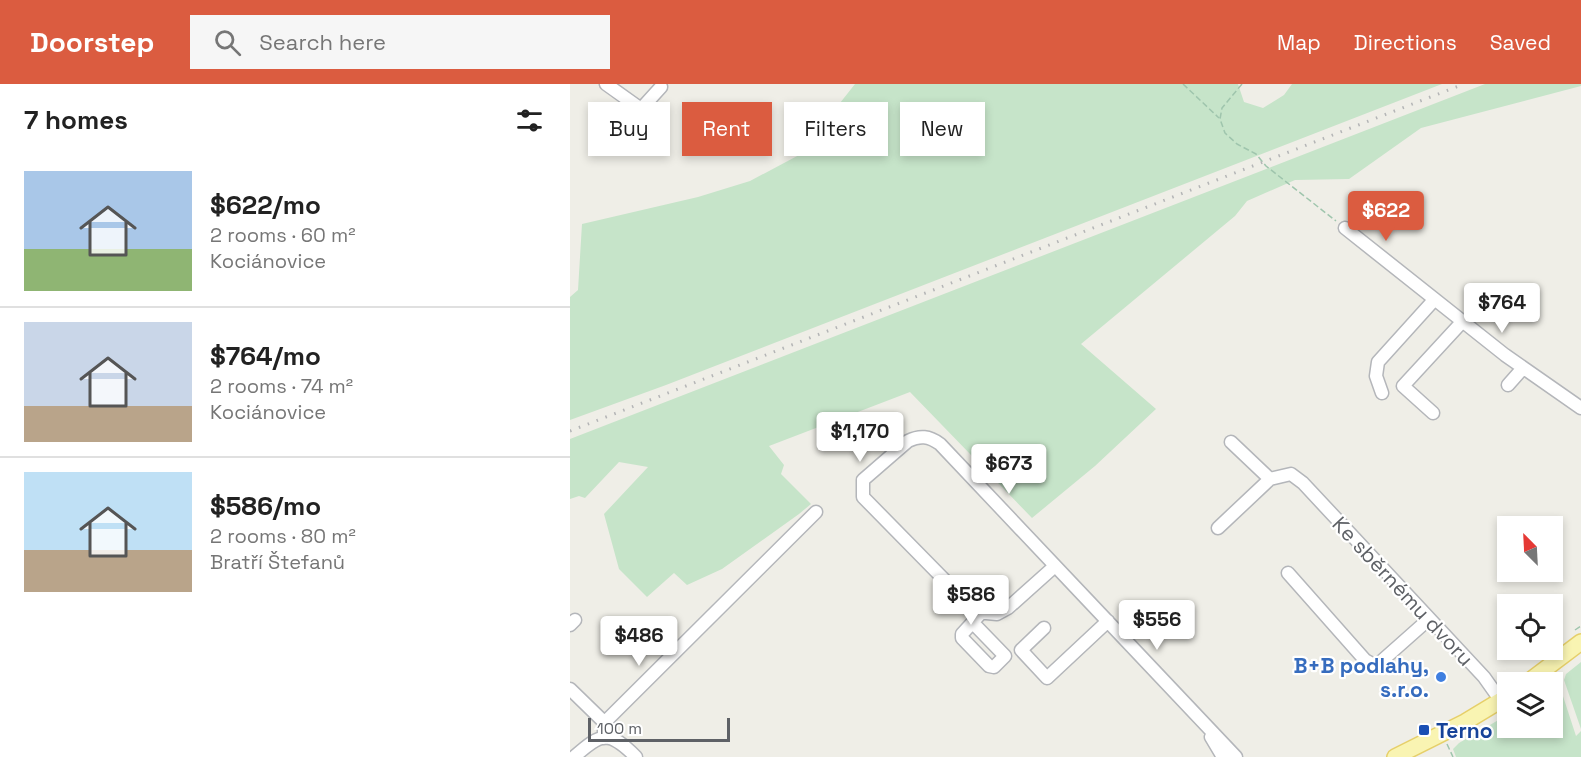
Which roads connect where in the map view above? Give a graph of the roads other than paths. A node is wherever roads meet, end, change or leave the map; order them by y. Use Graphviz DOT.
graph roads {
  1 [pos="606,84"];
  2 [pos="661,87"];
  3 [pos="1345,228"];
  4 [pos="1434,300"];
  5 [pos="1462,322"];
  6 [pos="1523,368"];
  7 [pos="1508,385"];
  8 [pos="1382,393"];
  9 [pos="1581,408"];
  10 [pos="1432,413"];
  11 [pos="1231,442"];
  12 [pos="1270,479"];
  13 [pos="816,512"];
  14 [pos="1218,528"];
  15 [pos="1055,566"];
  16 [pos="1288,573"];
  17 [pos="982,612"];
  18 [pos="1429,619"];
  19 [pos="1108,621"];
  20 [pos="973,623"];
  21 [pos="1044,628"];
  22 [pos="1581,642"];
  23 [pos="1541,672"];
  24 [pos="570,689"];
  25 [pos="1497,691"];
  26 [pos="1497,702"];
  27 [pos="1199,718"];
  28 [pos="605,723"];
  29 [pos="604,738"];
  30 [pos="574,757"];
  31 [pos="636,757"];
  32 [pos="1223,757"];
  33 [pos="1236,757"];
  34 [pos="1395,757"];
  1 -- 2 [label="street"];
  3 -- 4 [label="street"];
  4 -- 5 [label="street"];
  4 -- 8 [label="street"];
  5 -- 6 [label="street"];
  5 -- 10 [label="street"];
  6 -- 7 [label="street"];
  6 -- 9 [label="street"];
  11 -- 12 [label="street"];
  12 -- 14 [label="street"];
  12 -- 18 [label="street, Ke sběrnému dvoru"];
  13 -- 28 [label="street"];
  15 -- 17 [label="street"];
  15 -- 17 [label="street"];
  15 -- 19 [label="street"];
  16 -- 18 [label="street"];
  17 -- 20 [label="street"];
  18 -- 25 [label="street, Ke sběrnému dvoru"];
  19 -- 21 [label="street"];
  19 -- 27 [label="street"];
  22 -- 23 [label="main road"];
  24 -- 28 [label="street"];
  26 -- 34 [label="main road"];
  27 -- 32 [label="street"];
  27 -- 33 [label="street"];
  28 -- 29 [label="street"];
  29 -- 30 [label="street"];
  29 -- 31 [label="street"];
}
